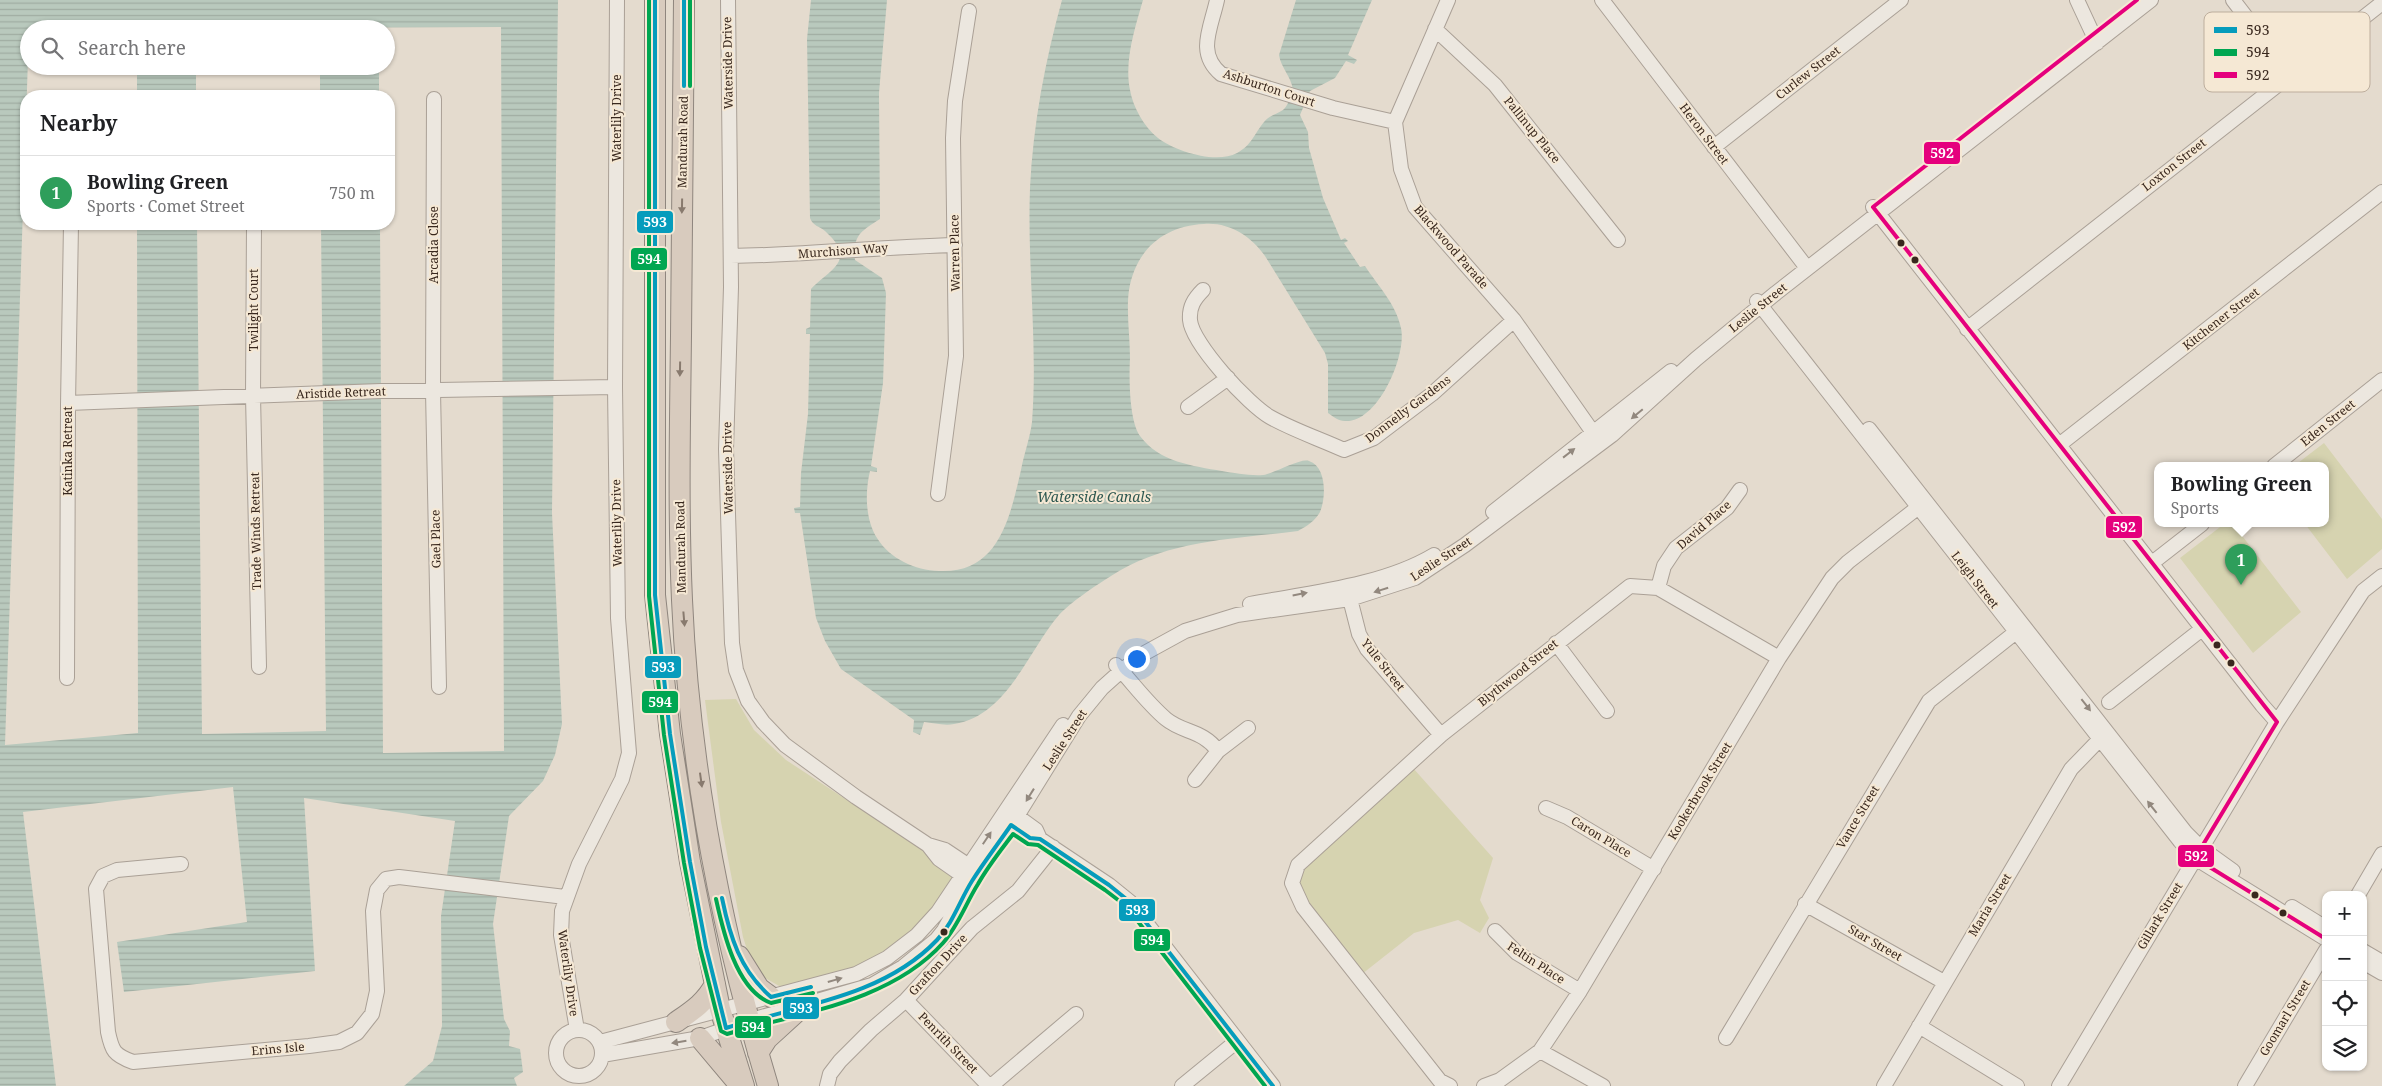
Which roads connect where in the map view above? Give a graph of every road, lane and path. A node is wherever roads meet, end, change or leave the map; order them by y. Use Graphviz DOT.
graph roads {
  1 [pos="617,0"];
  2 [pos="655,0"];
  3 [pos="684,0"];
  4 [pos="728,0"];
  5 [pos="1217,0"];
  6 [pos="1448,0"];
  7 [pos="1602,0"];
  8 [pos="1901,0"];
  9 [pos="2077,0"];
  10 [pos="2137,0"];
  11 [pos="2151,0"];
  12 [pos="2233,0"];
  13 [pos="2382,3"];
  14 [pos="969,11"];
  15 [pos="2242,12"];
  16 [pos="2370,12"];
  17 [pos="1435,29"];
  18 [pos="2095,39"];
  19 [pos="2267,92"];
  20 [pos="434,99"];
  21 [pos="1395,122"];
  22 [pos="1714,147"];
  23 [pos="2382,192"];
  24 [pos="1876,210"];
  25 [pos="71,230"];
  26 [pos="254,230"];
  27 [pos="1618,240"];
  28 [pos="955,245"];
  29 [pos="731,256"];
  30 [pos="1805,265"];
  31 [pos="1203,290"];
  32 [pos="1762,301"];
  33 [pos="1514,320"];
  34 [pos="1967,329"];
  35 [pos="1228,378"];
  36 [pos="2382,380"];
  37 [pos="615,387"];
  38 [pos="433,391"];
  39 [pos="253,396"];
  40 [pos="68,403"];
  41 [pos="1188,407"];
  42 [pos="1600,437"];
  43 [pos="2059,445"];
  44 [pos="2279,462"];
  45 [pos="1740,490"];
  46 [pos="938,494"];
  47 [pos="1921,504"];
  48 [pos="2198,527"];
  49 [pos="2152,563"];
  50 [pos="2382,576"];
  51 [pos="1347,585"];
  52 [pos="1658,588"];
  53 [pos="1350,599"];
  54 [pos="2019,629"];
  55 [pos="2202,629"];
  56 [pos="1556,643"];
  57 [pos="1779,658"];
  58 [pos="258,667"];
  59 [pos="1118,668"];
  60 [pos="67,678"];
  61 [pos="439,687"];
  62 [pos="2109,702"];
  63 [pos="1606,711"];
  64 [pos="2277,722"];
  65 [pos="1248,728"];
  66 [pos="1441,735"];
  67 [pos="2104,737"];
  68 [pos="1218,751"];
  69 [pos="1195,780"];
  70 [pos="1546,808"];
  71 [pos="1009,817"];
  72 [pos="1053,847"];
  73 [pos="2198,853"];
  74 [pos="2382,854"];
  75 [pos="181,864"];
  76 [pos="1654,869"];
  77 [pos="970,874"];
  78 [pos="2360,891"];
  79 [pos="565,897"];
  80 [pos="1806,904"];
  81 [pos="2322,926"];
  82 [pos="1495,931"];
  83 [pos="2322,936"];
  84 [pos="731,941"];
  85 [pos="2367,953"];
  86 [pos="2322,957"];
  87 [pos="2382,962"];
  88 [pos="2367,964"];
  89 [pos="2382,973"];
  90 [pos="1944,982"];
  91 [pos="715,984"];
  92 [pos="1580,991"];
  93 [pos="771,996"];
  94 [pos="906,1000"];
  95 [pos="802,1007"];
  96 [pos="720,1009"];
  97 [pos="746,1012"];
  98 [pos="1076,1014"];
  99 [pos="676,1022"];
  100 [pos="1919,1026"];
  101 [pos="726,1028"];
  102 [pos="577,1030"];
  103 [pos="700,1038"];
  104 [pos="1726,1038"];
  105 [pos="1238,1041"];
  106 [pos="601,1049"];
  107 [pos="1540,1051"];
  108 [pos="758,1053"];
  109 [pos="587,1081"];
  110 [pos="742,1086"];
  111 [pos="768,1086"];
  112 [pos="827,1086"];
  113 [pos="990,1086"];
  114 [pos="1182,1086"];
  115 [pos="1273,1086"];
  116 [pos="1450,1086"];
  117 [pos="1484,1086"];
  118 [pos="1603,1086"];
  119 [pos="1884,1086"];
  120 [pos="2017,1086"];
  121 [pos="2059,1086"];
  122 [pos="2245,1086"];
  1 -- 37 [label="street, Waterlily Drive"];
  2 -- 91 [label="highway, Mandurah Road"];
  3 -- 84 [label="highway, Mandurah Road, one-way"];
  4 -- 29 [label="street, Waterside Drive"];
  5 -- 21 [label="street, Ashburton Court"];
  6 -- 17 [label="street"];
  7 -- 22 [label="street, Heron Street"];
  8 -- 22 [label="street, Curlew Street"];
  9 -- 18 [label="street"];
  10 -- 18 [label="street, Leslie Street"];
  11 -- 18 [label="street, Leslie Street"];
  12 -- 15 [label="street"];
  13 -- 16 [label="street, Loxton Street"];
  14 -- 28 [label="street, Warren Place"];
  17 -- 21 [label="street"];
  17 -- 27 [label="street, Pallinup Place"];
  18 -- 24 [label="street, Leslie Street"];
  19 -- 34 [label="street, Loxton Street"];
  20 -- 38 [label="street, Arcadia Close"];
  21 -- 33 [label="street, Blackwood Parade"];
  22 -- 30 [label="street, Heron Street"];
  23 -- 43 [label="street, Kitchener Street"];
  24 -- 30 [label="street, Leslie Street"];
  24 -- 34 [label="street"];
  25 -- 40 [label="street, Katinka Retreat"];
  26 -- 39 [label="street, Twilight Court"];
  28 -- 29 [label="street, Murchison Way"];
  28 -- 46 [label="street, Warren Place"];
  29 -- 77 [label="street, Waterside Drive"];
  30 -- 32 [label="street, Leslie Street"];
  31 -- 35 [label="street, Donnelly Gardens"];
  32 -- 42 [label="street, Leslie Street"];
  32 -- 47 [label="street, Leigh Street"];
  33 -- 35 [label="street, Donnelly Gardens"];
  33 -- 42 [label="street, Blackwood Parade"];
  34 -- 43 [label="street"];
  35 -- 41 [label="street"];
  36 -- 44 [label="street, Eden Street"];
  37 -- 38 [label="street, Aristide Retreat"];
  37 -- 79 [label="street, Waterlily Drive"];
  38 -- 39 [label="street, Aristide Retreat"];
  38 -- 61 [label="street, Gael Place"];
  39 -- 40 [label="street, Aristide Retreat"];
  39 -- 58 [label="street, Trade Winds Retreat"];
  40 -- 60 [label="street, Katinka Retreat"];
  51 -- 42 [label="street, Leslie Street, one-way"];
  42 -- 53 [label="street, Leslie Street, one-way"];
  43 -- 49 [label="street"];
  45 -- 52 [label="street, David Place"];
  47 -- 54 [label="street, Leigh Street"];
  47 -- 57 [label="street, Kookerbrook Street"];
  48 -- 49 [label="street"];
  49 -- 55 [label="street"];
  50 -- 64 [label="street, Gillark Street"];
  51 -- 53 [label="street, Yule Street"];
  59 -- 51 [label="street, Leslie Street, one-way"];
  52 -- 56 [label="street, Blythwood Street"];
  52 -- 57 [label="street, Blythwood Street"];
  53 -- 59 [label="street, Leslie Street"];
  53 -- 66 [label="street, Yule Street"];
  54 -- 67 [label="street, Leigh Street"];
  54 -- 80 [label="street, Vance Street"];
  55 -- 62 [label="street"];
  55 -- 64 [label="street"];
  56 -- 63 [label="street"];
  56 -- 66 [label="street, Blythwood Street"];
  57 -- 76 [label="street, Kookerbrook Street"];
  59 -- 68 [label="street"];
  59 -- 71 [label="street, Leslie Street"];
  64 -- 73 [label="street, Gillark Street"];
  65 -- 68 [label="street"];
  66 -- 116 [label="street, Blythwood Street"];
  67 -- 73 [label="street, Leigh Street"];
  67 -- 90 [label="street, Maria Street"];
  68 -- 69 [label="street"];
  70 -- 76 [label="street, Caron Place"];
  71 -- 72 [label="street"];
  71 -- 77 [label="street, Leslie Street"];
  72 -- 94 [label="street, Grafton Drive"];
  72 -- 105 [label="street"];
  73 -- 81 [label="street"];
  73 -- 83 [label="street"];
  73 -- 121 [label="street, Gillark Street"];
  74 -- 78 [label="street"];
  75 -- 79 [label="street, Erins Isle"];
  76 -- 92 [label="street, Kookerbrook Street"];
  93 -- 77 [label="street, Leslie Street, one-way"];
  77 -- 95 [label="street, Leslie Street"];
  79 -- 102 [label="street, Waterlily Drive"];
  80 -- 90 [label="street, Star Street"];
  80 -- 104 [label="street, Vance Street"];
  82 -- 92 [label="street, Feltin Place"];
  84 -- 93 [label="highway"];
  84 -- 97 [label="highway, Mandurah Road"];
  85 -- 87 [label="street"];
  86 -- 122 [label="street, Goomarl Street"];
  88 -- 89 [label="street"];
  90 -- 100 [label="street, Maria Street"];
  91 -- 96 [label="highway, Mandurah Road"];
  91 -- 99 [label="highway"];
  92 -- 107 [label="street, Kookerbrook Street"];
  93 -- 97 [label="street, Leslie Street"];
  94 -- 112 [label="street, Grafton Drive"];
  94 -- 113 [label="street, Penrith Street"];
  95 -- 97 [label="street, Leslie Street"];
  95 -- 108 [label="highway"];
  96 -- 97 [label="street, Leslie Street"];
  96 -- 99 [label="street, Leslie Street"];
  96 -- 101 [label="highway, Mandurah Road"];
  97 -- 101 [label="street, Leslie Street"];
  97 -- 108 [label="highway, Mandurah Road"];
  98 -- 113 [label="street"];
  99 -- 106 [label="street, Leslie Street"];
  100 -- 119 [label="street, Maria Street"];
  100 -- 120 [label="street"];
  101 -- 103 [label="street, Leslie Street"];
  101 -- 110 [label="highway, Mandurah Road"];
  102 -- 106 [label="street"];
  102 -- 109 [label="street"];
  103 -- 106 [label="street, Leslie Street, one-way"];
  103 -- 110 [label="highway"];
  105 -- 114 [label="street"];
  105 -- 115 [label="street"];
  106 -- 109 [label="street"];
  107 -- 117 [label="street, Kookerbrook Street"];
  107 -- 118 [label="street"];
  108 -- 111 [label="highway, Mandurah Road"];
}
